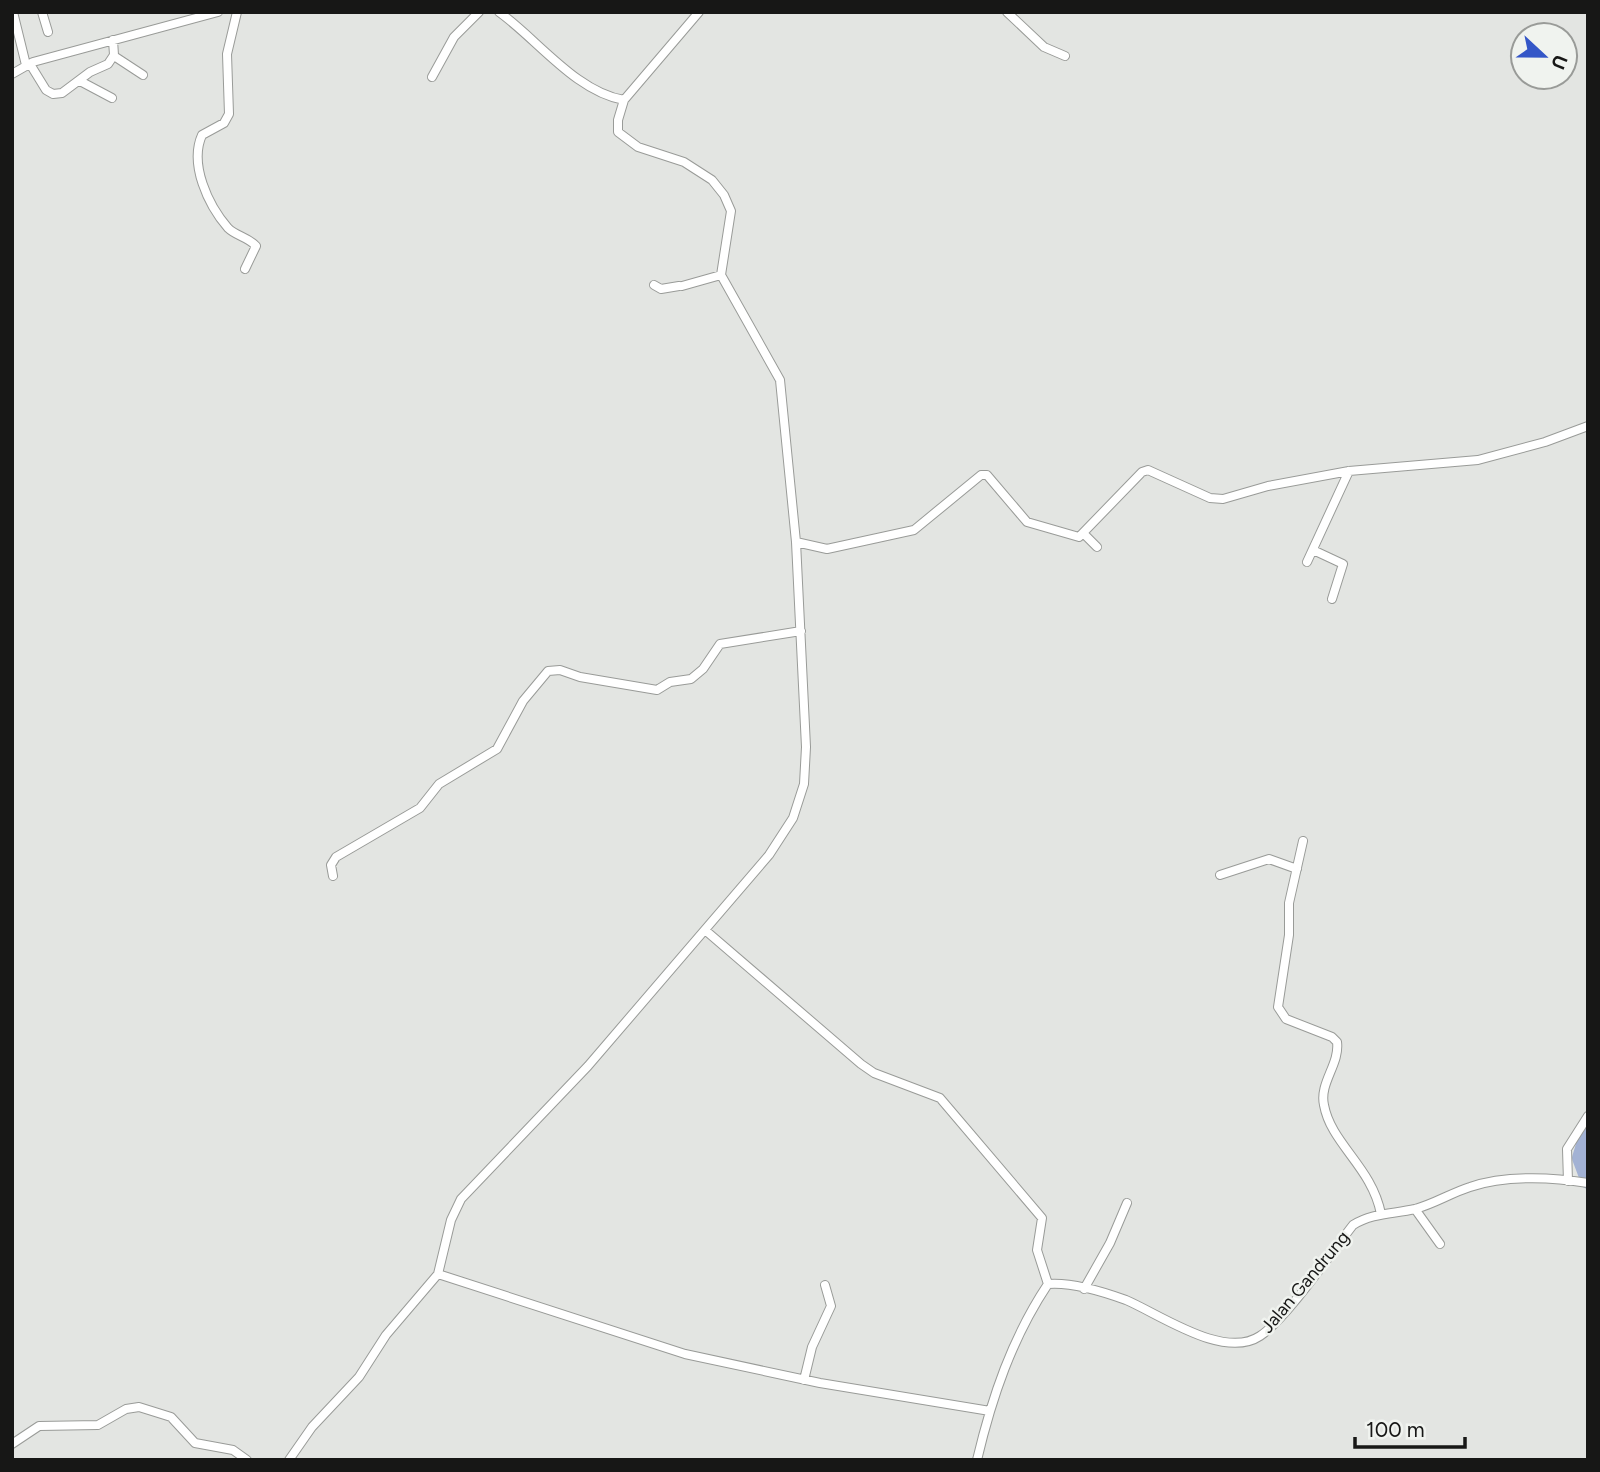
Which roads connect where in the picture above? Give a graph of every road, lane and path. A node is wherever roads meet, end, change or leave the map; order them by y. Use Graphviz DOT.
graph roads {
  1 [pos="13,12"];
  2 [pos="42,12"];
  3 [pos="176,12"];
  4 [pos="218,12"];
  5 [pos="237,12"];
  6 [pos="479,12"];
  7 [pos="499,12"];
  8 [pos="699,12"];
  9 [pos="1007,12"];
  10 [pos="180,22"];
  11 [pos="48,32"];
  12 [pos="113,40"];
  13 [pos="114,56"];
  14 [pos="1065,56"];
  15 [pos="28,64"];
  16 [pos="12,75"];
  17 [pos="143,75"];
  18 [pos="432,77"];
  19 [pos="79,81"];
  20 [pos="112,98"];
  21 [pos="624,100"];
  22 [pos="245,269"];
  23 [pos="721,275"];
  24 [pos="654,285"];
  25 [pos="1588,426"];
  26 [pos="1349,471"];
  27 [pos="1084,534"];
  28 [pos="796,542"];
  29 [pos="1097,547"];
  30 [pos="1313,550"];
  31 [pos="1307,562"];
  32 [pos="1332,599"];
  33 [pos="801,631"];
  34 [pos="1303,841"];
  35 [pos="1297,869"];
  36 [pos="1220,875"];
  37 [pos="333,876"];
  38 [pos="705,930"];
  39 [pos="1588,1116"];
  40 [pos="1571,1181"];
  41 [pos="1588,1183"];
  42 [pos="1127,1203"];
  43 [pos="1415,1209"];
  44 [pos="1381,1214"];
  45 [pos="1440,1244"];
  46 [pos="438,1274"];
  47 [pos="825,1284"];
  48 [pos="1048,1284"];
  49 [pos="1084,1289"];
  50 [pos="804,1380"];
  51 [pos="990,1411"];
  52 [pos="12,1444"];
  53 [pos="247,1460"];
  54 [pos="289,1460"];
  55 [pos="977,1460"];
  1 -- 15 [label="street"];
  2 -- 11 [label="street"];
  3 -- 10 [label="street"];
  4 -- 10 [label="street"];
  5 -- 22 [label="street"];
  6 -- 18 [label="street"];
  7 -- 21 [label="street"];
  8 -- 21 [label="street"];
  9 -- 14 [label="street"];
  10 -- 12 [label="street"];
  12 -- 13 [label="street"];
  12 -- 15 [label="street"];
  13 -- 17 [label="street"];
  13 -- 19 [label="street"];
  15 -- 16 [label="street"];
  15 -- 19 [label="street"];
  19 -- 20 [label="street"];
  21 -- 23 [label="street"];
  23 -- 24 [label="street"];
  23 -- 28 [label="street"];
  25 -- 26 [label="street"];
  26 -- 27 [label="street"];
  26 -- 30 [label="street"];
  27 -- 28 [label="street"];
  27 -- 29 [label="street"];
  28 -- 33 [label="street"];
  30 -- 31 [label="street"];
  30 -- 32 [label="street"];
  33 -- 37 [label="street"];
  33 -- 38 [label="street"];
  34 -- 35 [label="street"];
  35 -- 36 [label="street"];
  35 -- 44 [label="street"];
  38 -- 46 [label="street"];
  38 -- 48 [label="street"];
  39 -- 40 [label="street"];
  40 -- 41 [label="street, Jalan Gandrung"];
  40 -- 43 [label="street, Jalan Gandrung"];
  42 -- 49 [label="street"];
  43 -- 44 [label="street, Jalan Gandrung"];
  43 -- 45 [label="street"];
  44 -- 49 [label="street, Jalan Gandrung"];
  46 -- 50 [label="street"];
  46 -- 54 [label="street"];
  47 -- 50 [label="street"];
  48 -- 49 [label="street, Jalan Gandrung"];
  48 -- 51 [label="street"];
  50 -- 51 [label="street"];
  51 -- 55 [label="street"];
  52 -- 53 [label="street"];
}
